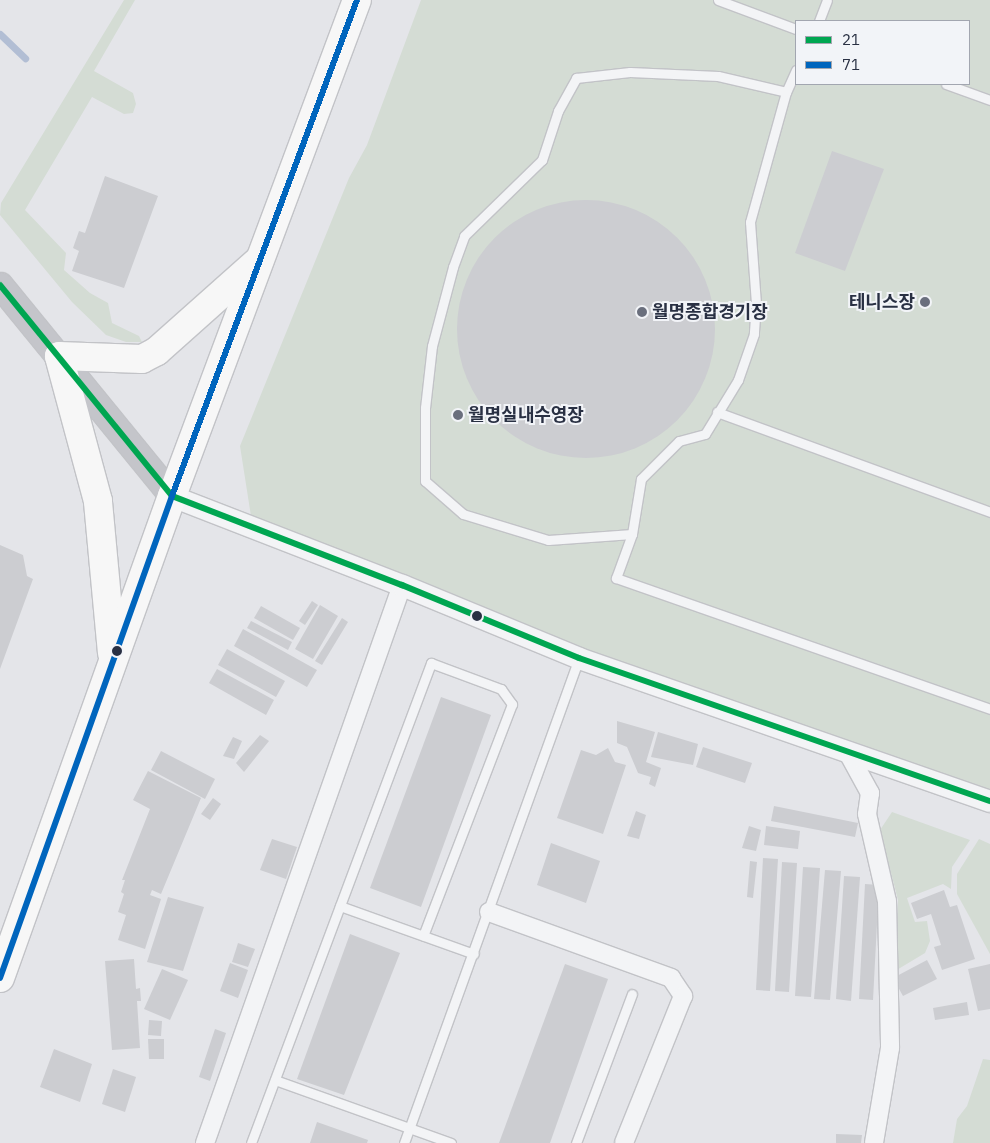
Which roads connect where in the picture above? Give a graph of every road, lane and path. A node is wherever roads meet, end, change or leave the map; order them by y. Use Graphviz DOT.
graph roads {
  1 [pos="357,0"];
  2 [pos="718,0"];
  3 [pos="827,0"];
  4 [pos="819,20"];
  5 [pos="795,29"];
  6 [pos="795,72"];
  7 [pos="949,85"];
  8 [pos="786,92"];
  9 [pos="990,100"];
  10 [pos="263,256"];
  11 [pos="0,285"];
  12 [pos="59,356"];
  13 [pos="717,412"];
  14 [pos="172,496"];
  15 [pos="990,512"];
  16 [pos="632,534"];
  17 [pos="402,585"];
  18 [pos="579,658"];
  19 [pos="113,662"];
  20 [pos="990,709"];
  21 [pos="848,753"];
  22 [pos="990,801"];
  23 [pos="340,906"];
  24 [pos="490,912"];
  25 [pos="424,936"];
  26 [pos="474,954"];
  27 [pos="0,978"];
  28 [pos="632,994"];
  29 [pos="275,1080"];
  30 [pos="409,1128"];
  31 [pos="205,1143"];
  32 [pos="251,1143"];
  33 [pos="404,1143"];
  34 [pos="450,1143"];
  35 [pos="576,1143"];
  36 [pos="624,1143"];
  37 [pos="874,1143"];
  1 -- 10 [label="main road"];
  2 -- 5 [label="lane"];
  3 -- 4 [label="lane"];
  6 -- 8 [label="lane"];
  7 -- 9 [label="lane"];
  8 -- 13 [label="lane"];
  8 -- 16 [label="lane"];
  10 -- 12 [label="main road"];
  10 -- 14 [label="main road"];
  11 -- 12 [label="main road"];
  12 -- 14 [label="main road"];
  12 -- 19 [label="main road"];
  13 -- 15 [label="lane"];
  13 -- 16 [label="lane"];
  14 -- 17 [label="street"];
  14 -- 19 [label="main road"];
  16 -- 20 [label="lane"];
  17 -- 18 [label="street"];
  17 -- 31 [label="street"];
  18 -- 21 [label="street"];
  18 -- 24 [label="lane"];
  19 -- 27 [label="main road"];
  21 -- 22 [label="street"];
  21 -- 37 [label="street"];
  23 -- 25 [label="lane"];
  23 -- 25 [label="lane"];
  23 -- 29 [label="lane"];
  24 -- 26 [label="lane"];
  24 -- 36 [label="street"];
  25 -- 26 [label="lane"];
  26 -- 30 [label="lane"];
  28 -- 35 [label="lane"];
  29 -- 30 [label="lane"];
  29 -- 32 [label="lane"];
  30 -- 33 [label="lane"];
  30 -- 34 [label="lane"];
}
